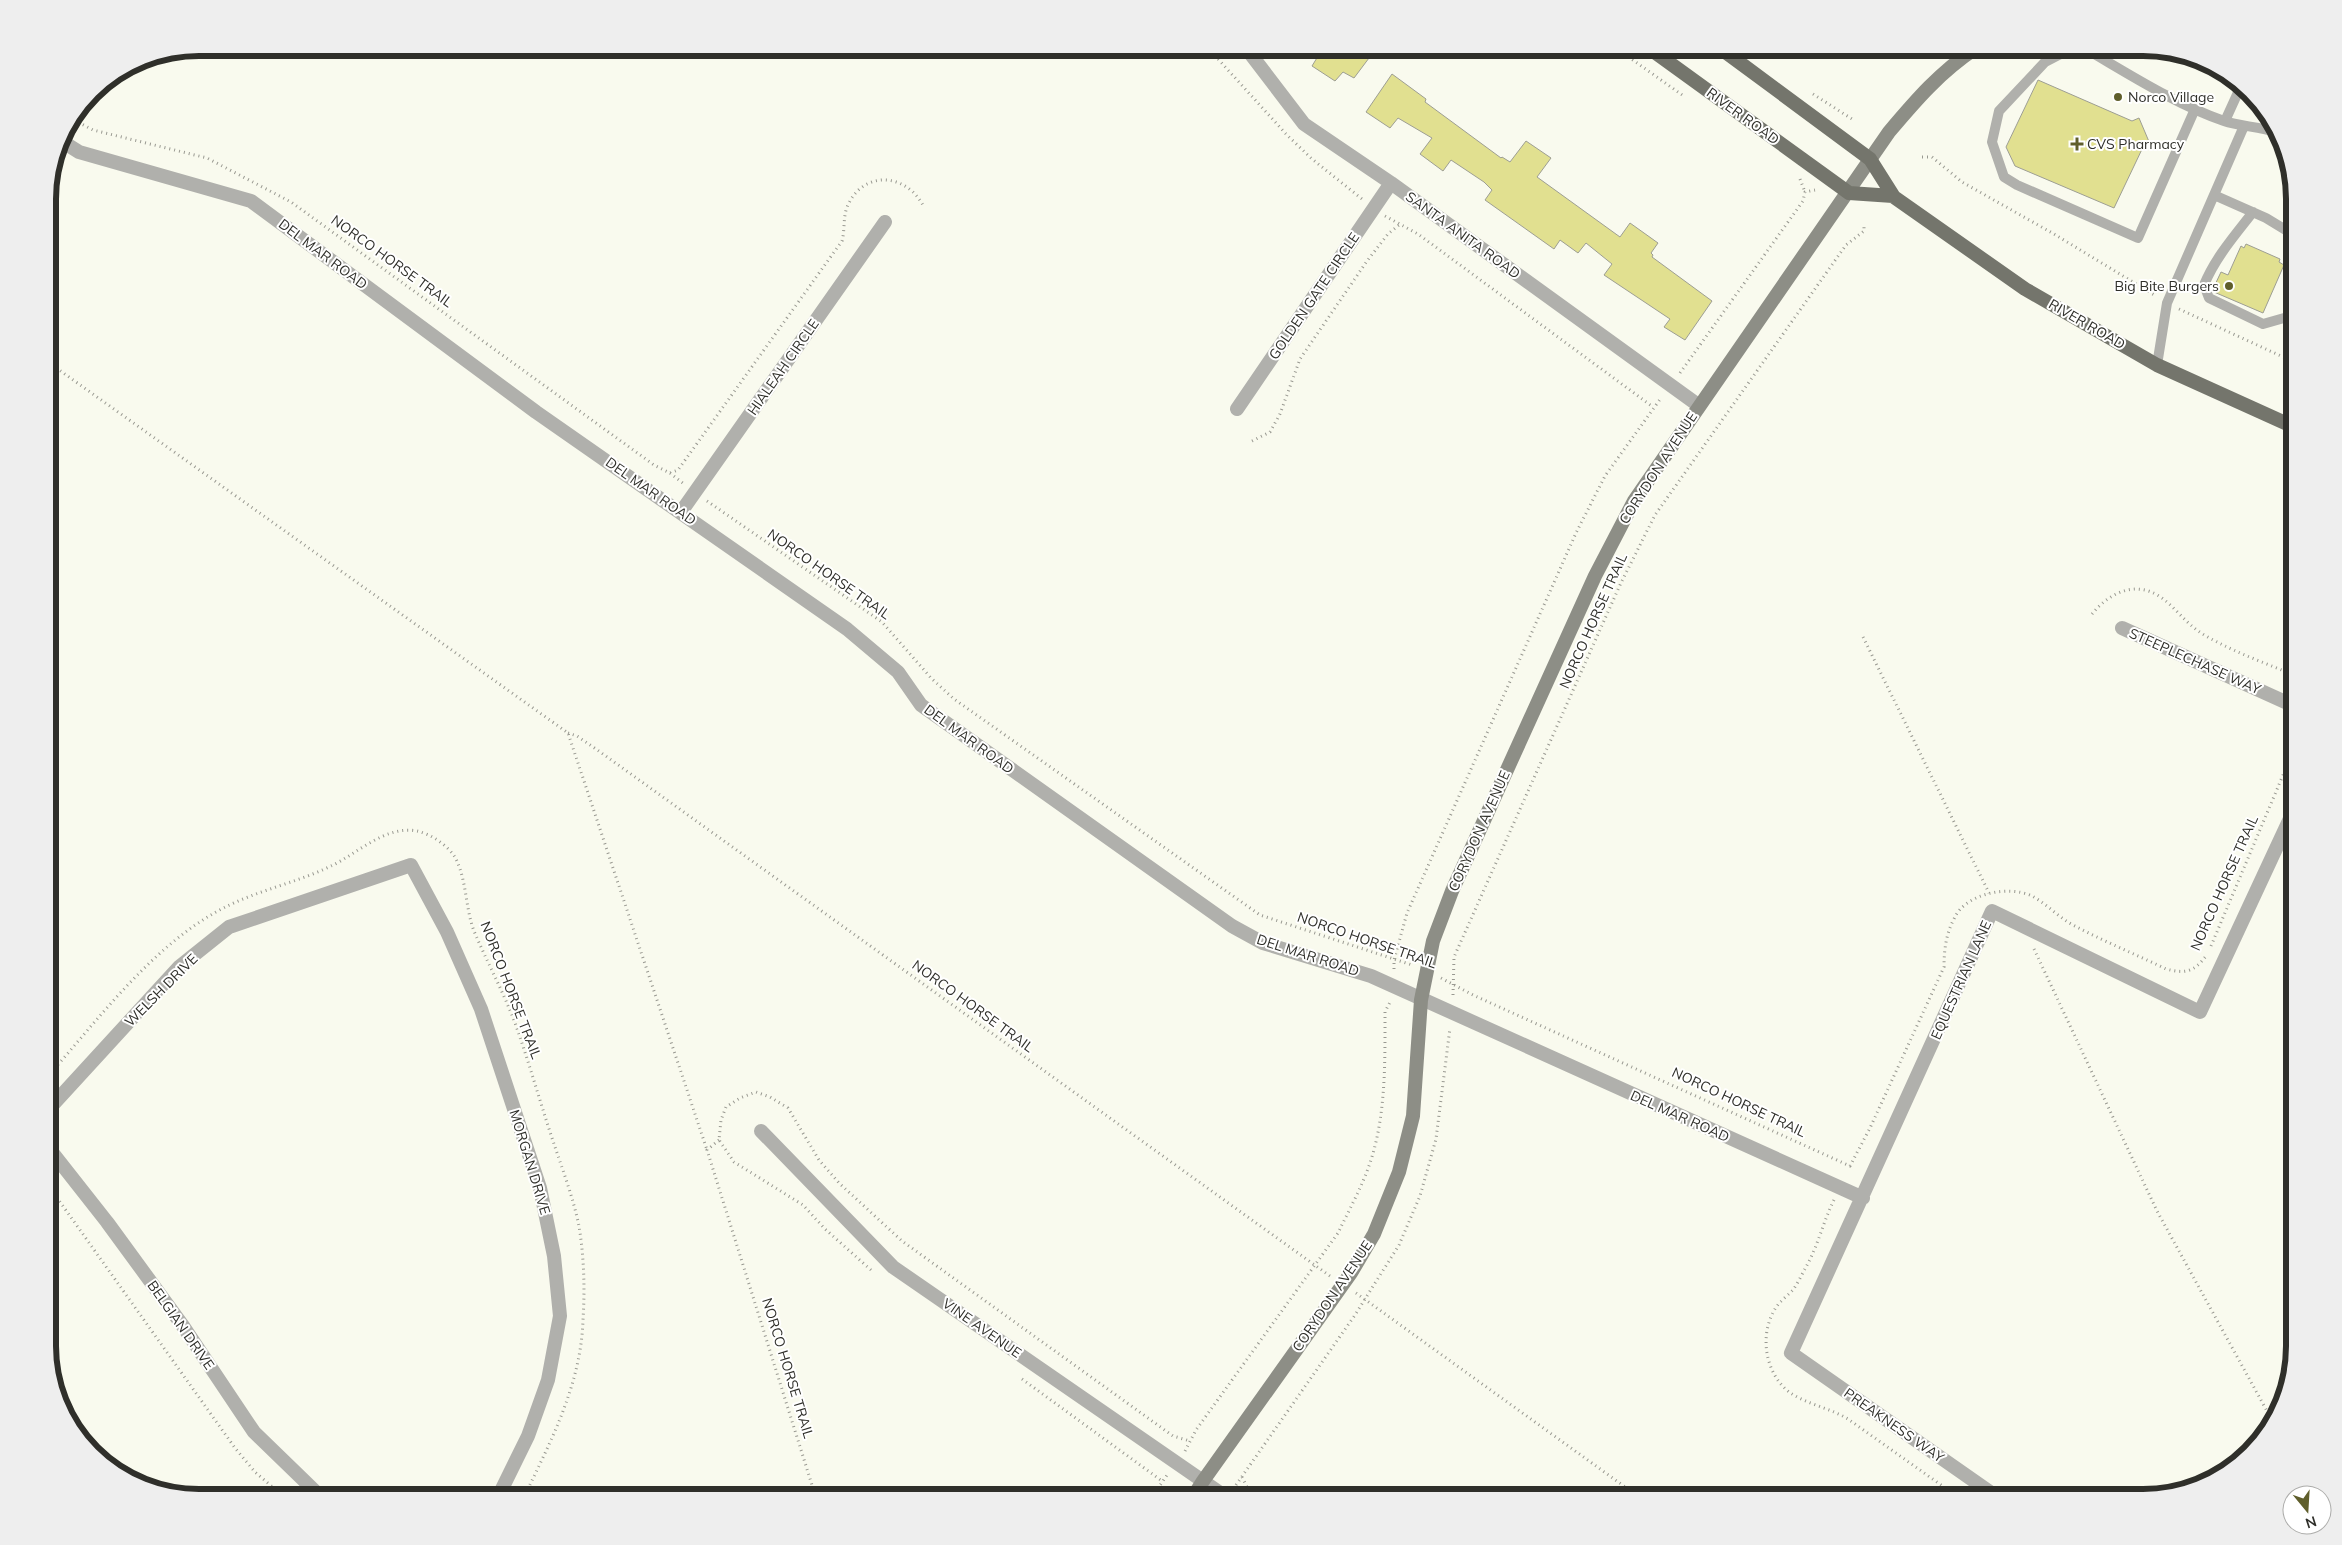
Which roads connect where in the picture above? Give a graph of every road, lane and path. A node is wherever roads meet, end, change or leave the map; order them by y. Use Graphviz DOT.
graph roads {
  1 [pos="1215,56"];
  2 [pos="1252,56"];
  3 [pos="1660,56"];
  4 [pos="1731,56"];
  5 [pos="1957,56"];
  6 [pos="1964,56"];
  7 [pos="2057,56"];
  8 [pos="2098,56"];
  9 [pos="1950,65"];
  10 [pos="2238,93"];
  11 [pos="2196,109"];
  12 [pos="2225,121"];
  13 [pos="79,123"];
  14 [pos="2244,126"];
  15 [pos="2269,131"];
  16 [pos="67,145"];
  17 [pos="1922,157"];
  18 [pos="1870,160"];
  19 [pos="1391,183"];
  20 [pos="1848,193"];
  21 [pos="2214,195"];
  22 [pos="1894,196"];
  23 [pos="924,207"];
  24 [pos="1374,208"];
  25 [pos="2253,212"];
  26 [pos="885,222"];
  27 [pos="1399,225"];
  28 [pos="1864,225"];
  29 [pos="2286,231"];
  30 [pos="2167,303"];
  31 [pos="2286,316"];
  32 [pos="2286,358"];
  33 [pos="2157,365"];
  34 [pos="57,368"];
  35 [pos="1698,405"];
  36 [pos="1653,407"];
  37 [pos="1237,409"];
  38 [pos="2286,423"];
  39 [pos="1252,442"];
  40 [pos="670,473"];
  41 [pos="695,492"];
  42 [pos="681,512"];
  43 [pos="2092,614"];
  44 [pos="2122,628"];
  45 [pos="1862,638"];
  46 [pos="2286,671"];
  47 [pos="2286,702"];
  48 [pos="568,733"];
  49 [pos="2286,768"];
  50 [pos="2286,827"];
  51 [pos="411,865"];
  52 [pos="1989,893"];
  53 [pos="2023,926"];
  54 [pos="1427,970"];
  55 [pos="1454,986"];
  56 [pos="1421,1000"];
  57 [pos="1451,1013"];
  58 [pos="57,1066"];
  59 [pos="57,1100"];
  60 [pos="761,1131"];
  61 [pos="719,1140"];
  62 [pos="707,1150"];
  63 [pos="57,1158"];
  64 [pos="1850,1166"];
  65 [pos="1841,1188"];
  66 [pos="57,1198"];
  67 [pos="1863,1198"];
  68 [pos="1343,1284"];
  69 [pos="1365,1300"];
  70 [pos="1791,1353"];
  71 [pos="2268,1414"];
  72 [pos="1242,1477"];
  73 [pos="1202,1481"];
  74 [pos="274,1489"];
  75 [pos="312,1489"];
  76 [pos="502,1489"];
  77 [pos="528,1489"];
  78 [pos="816,1489"];
  79 [pos="1198,1489"];
  80 [pos="1219,1489"];
  81 [pos="1233,1489"];
  82 [pos="1251,1489"];
  83 [pos="1626,1489"];
  84 [pos="1945,1489"];
  85 [pos="1984,1489"];
  1 -- 24 [label="path"];
  2 -- 19 [label="street, SANTA ANITA ROAD"];
  3 -- 20 [label="main road, RIVER ROAD"];
  4 -- 18 [label="main road, RIVER ROAD"];
  5 -- 9 [label="main road"];
  6 -- 9 [label="main road"];
  7 -- 11 [label="lane"];
  8 -- 11 [label="lane"];
  9 -- 18 [label="main road, CORYDON AVENUE"];
  10 -- 12 [label="lane"];
  11 -- 12 [label="lane"];
  12 -- 14 [label="lane"];
  13 -- 40 [label="path, NORCO HORSE TRAIL"];
  14 -- 15 [label="lane"];
  14 -- 21 [label="lane"];
  16 -- 42 [label="street, DEL MAR ROAD"];
  17 -- 30 [label="path"];
  18 -- 20 [label="main road, CORYDON AVENUE"];
  18 -- 22 [label="main road, RIVER ROAD"];
  19 -- 24 [label="street, GOLDEN GATE CIRCLE"];
  19 -- 35 [label="street, SANTA ANITA ROAD"];
  20 -- 22 [label="main road"];
  20 -- 35 [label="main road, CORYDON AVENUE"];
  21 -- 25 [label="lane"];
  21 -- 30 [label="lane"];
  22 -- 33 [label="main road, RIVER ROAD"];
  23 -- 40 [label="path"];
  24 -- 27 [label="path"];
  24 -- 37 [label="street, GOLDEN GATE CIRCLE"];
  25 -- 29 [label="lane"];
  25 -- 31 [label="lane"];
  26 -- 41 [label="street, HIALEAH CIRCLE"];
  27 -- 36 [label="path"];
  27 -- 39 [label="path"];
  28 -- 55 [label="path, NORCO HORSE TRAIL"];
  30 -- 32 [label="path"];
  30 -- 33 [label="lane"];
  33 -- 38 [label="main road, RIVER ROAD"];
  34 -- 48 [label="path, NORCO HORSE TRAIL"];
  35 -- 54 [label="main road, CORYDON AVENUE"];
  40 -- 41 [label="path, NORCO HORSE TRAIL"];
  41 -- 42 [label="street, HIALEAH CIRCLE"];
  41 -- 54 [label="path, NORCO HORSE TRAIL"];
  42 -- 56 [label="street, DEL MAR ROAD"];
  43 -- 46 [label="path"];
  44 -- 47 [label="street, STEEPLECHASE WAY"];
  45 -- 52 [label="path"];
  48 -- 62 [label="path, NORCO HORSE TRAIL"];
  48 -- 68 [label="path, NORCO HORSE TRAIL"];
  49 -- 52 [label="path, NORCO HORSE TRAIL"];
  50 -- 53 [label="street, EQUESTRIAN LANE"];
  51 -- 59 [label="street, WELSH DRIVE"];
  51 -- 76 [label="street, MORGAN DRIVE"];
  52 -- 64 [label="path, NORCO HORSE TRAIL"];
  53 -- 67 [label="street, EQUESTRIAN LANE"];
  53 -- 71 [label="path"];
  54 -- 55 [label="path, NORCO HORSE TRAIL"];
  54 -- 56 [label="main road, CORYDON AVENUE"];
  55 -- 57 [label="path, NORCO HORSE TRAIL"];
  55 -- 64 [label="path, NORCO HORSE TRAIL"];
  56 -- 57 [label="street, DEL MAR ROAD"];
  56 -- 68 [label="main road, CORYDON AVENUE"];
  57 -- 65 [label="street, DEL MAR ROAD"];
  57 -- 69 [label="path, NORCO HORSE TRAIL"];
  58 -- 77 [label="path, NORCO HORSE TRAIL"];
  60 -- 73 [label="street, VINE AVENUE"];
  61 -- 62 [label="path"];
  62 -- 78 [label="path, NORCO HORSE TRAIL"];
  63 -- 75 [label="street, BELGIAN DRIVE"];
  64 -- 65 [label="path, NORCO HORSE TRAIL"];
  65 -- 67 [label="street, DEL MAR ROAD"];
  65 -- 84 [label="path, NORCO HORSE TRAIL"];
  66 -- 74 [label="path"];
  67 -- 70 [label="street, EQUESTRIAN LANE"];
  68 -- 69 [label="path, NORCO HORSE TRAIL"];
  68 -- 73 [label="main road, CORYDON AVENUE"];
  69 -- 72 [label="path, NORCO HORSE TRAIL"];
  69 -- 83 [label="path, NORCO HORSE TRAIL"];
  70 -- 85 [label="street, PREAKNESS WAY"];
  72 -- 81 [label="path, NORCO HORSE TRAIL"];
  72 -- 82 [label="path"];
  73 -- 79 [label="main road, CORYDON AVENUE"];
  73 -- 80 [label="street, VINE AVENUE"];
}
